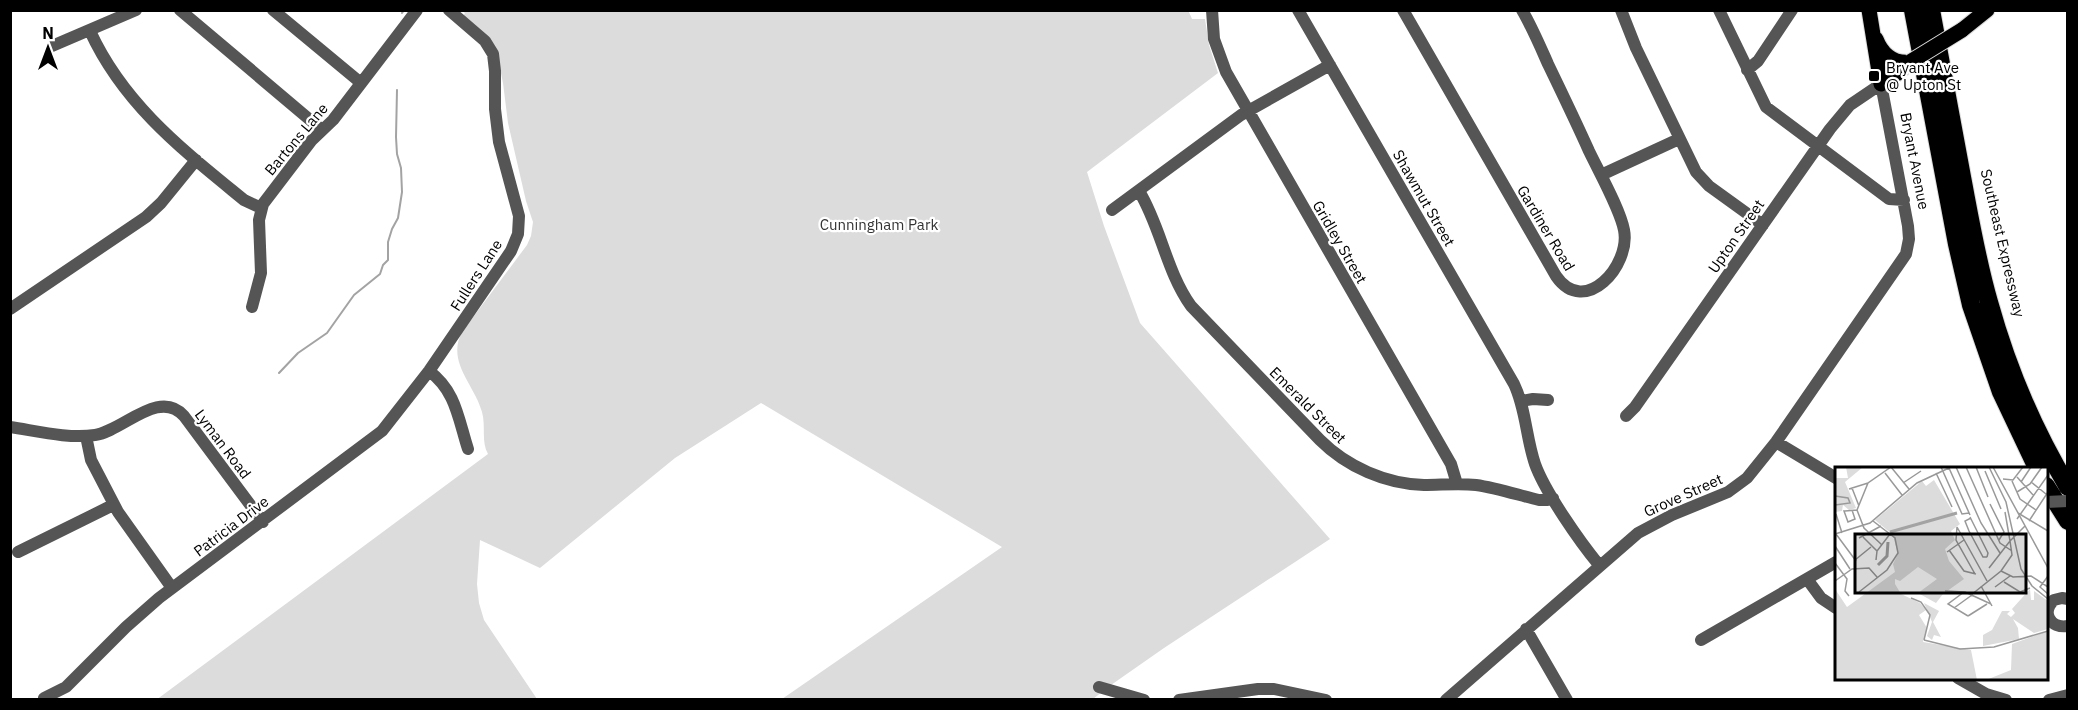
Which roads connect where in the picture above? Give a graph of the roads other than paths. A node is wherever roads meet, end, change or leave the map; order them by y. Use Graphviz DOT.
graph roads {
  1 [pos="136,10"];
  2 [pos="180,10"];
  3 [pos="273,10"];
  4 [pos="417,10"];
  5 [pos="449,10"];
  6 [pos="1212,10"];
  7 [pos="1298,10"];
  8 [pos="1403,10"];
  9 [pos="1522,10"];
  10 [pos="1621,10"];
  11 [pos="1719,10"];
  12 [pos="1792,10"];
  13 [pos="1869,10"];
  14 [pos="1913,10"];
  15 [pos="1922,10"];
  16 [pos="1931,10"];
  17 [pos="1938,10"];
  18 [pos="1987,10"];
  19 [pos="90,31"];
  20 [pos="1873,33"];
  21 [pos="52,46"];
  22 [pos="1910,62"];
  23 [pos="1330,65"];
  24 [pos="1747,70"];
  25 [pos="361,83"];
  26 [pos="1881,84"];
  27 [pos="1247,111"];
  28 [pos="322,130"];
  29 [pos="1680,139"];
  30 [pos="1818,146"];
  31 [pos="196,160"];
  32 [pos="1601,175"];
  33 [pos="1139,191"];
  34 [pos="1904,200"];
  35 [pos="261,208"];
  36 [pos="1112,210"];
  37 [pos="1763,225"];
  38 [pos="1908,247"];
  39 [pos="252,307"];
  40 [pos="10,309"];
  41 [pos="429,371"];
  42 [pos="1548,400"];
  43 [pos="1521,401"];
  44 [pos="1626,416"];
  45 [pos="10,427"];
  46 [pos="86,436"];
  47 [pos="1776,442"];
  48 [pos="468,449"];
  49 [pos="2037,467"];
  50 [pos="2045,467"];
  51 [pos="2067,472"];
  52 [pos="2048,474"];
  53 [pos="1835,477"];
  54 [pos="1457,484"];
  55 [pos="2067,487"];
  56 [pos="2048,489"];
  57 [pos="1553,498"];
  58 [pos="2067,501"];
  59 [pos="2048,502"];
  60 [pos="113,505"];
  61 [pos="2067,508"];
  62 [pos="2067,521"];
  63 [pos="262,522"];
  64 [pos="18,552"];
  65 [pos="1835,563"];
  66 [pos="1599,565"];
  67 [pos="1807,579"];
  68 [pos="172,588"];
  69 [pos="2067,599"];
  70 [pos="1835,607"];
  71 [pos="2048,610"];
  72 [pos="2048,617"];
  73 [pos="2067,626"];
  74 [pos="1526,629"];
  75 [pos="1701,640"];
  76 [pos="1962,680"];
  77 [pos="1203,686"];
  78 [pos="1098,687"];
  79 [pos="2067,695"];
  80 [pos="44,698"];
  81 [pos="1144,699"];
  82 [pos="1182,699"];
  83 [pos="1326,699"];
  84 [pos="1446,699"];
  85 [pos="1567,699"];
  86 [pos="2006,699"];
  87 [pos="2049,699"];
  1 -- 19 [label="street"];
  2 -- 28 [label="street"];
  3 -- 25 [label="street"];
  4 -- 25 [label="street, Bartons Lane"];
  5 -- 41 [label="street, Fullers Lane"];
  6 -- 27 [label="street, Gridley Street"];
  7 -- 23 [label="street, Shawmut Street"];
  8 -- 32 [label="street, Gardiner Road"];
  9 -- 32 [label="street, Gardiner Road"];
  10 -- 29 [label="street"];
  11 -- 24 [label="street"];
  12 -- 24 [label="street"];
  13 -- 20 [label="main road, Bryant Avenue"];
  14 -- 49 [label="highway"];
  15 -- 50 [label="highway"];
  16 -- 55 [label="highway"];
  17 -- 51 [label="highway, Southeast Expressway"];
  18 -- 22 [label="main road, bridge"];
  19 -- 21 [label="street"];
  19 -- 31 [label="street"];
  20 -- 22 [label="main road"];
  20 -- 26 [label="main road, Bryant Avenue"];
  22 -- 26 [label="main road"];
  23 -- 27 [label="street"];
  23 -- 43 [label="street, Shawmut Street"];
  24 -- 30 [label="street"];
  25 -- 28 [label="street, Bartons Lane"];
  26 -- 30 [label="street, Upton Street"];
  26 -- 34 [label="street, Bryant Avenue"];
  27 -- 33 [label="street"];
  27 -- 54 [label="street, Gridley Street"];
  28 -- 35 [label="street, Bartons Lane"];
  29 -- 32 [label="street"];
  29 -- 37 [label="street"];
  30 -- 34 [label="street"];
  30 -- 37 [label="street, Upton Street"];
  31 -- 35 [label="street"];
  31 -- 40 [label="street"];
  33 -- 36 [label="street"];
  33 -- 54 [label="street, Emerald Street"];
  34 -- 38 [label="street, Bryant Avenue"];
  35 -- 39 [label="street"];
  37 -- 44 [label="street, Upton Street"];
  38 -- 47 [label="street, Grove Street"];
  41 -- 48 [label="street"];
  41 -- 63 [label="street, Patricia Drive"];
  42 -- 43 [label="street"];
  43 -- 57 [label="street, Shawmut Street"];
  45 -- 46 [label="street, Lyman Road"];
  46 -- 60 [label="street"];
  46 -- 63 [label="street, Lyman Road"];
  47 -- 53 [label="street"];
  47 -- 66 [label="street, Grove Street"];
  52 -- 61 [label="highway"];
  54 -- 57 [label="street, Emerald Street"];
  56 -- 62 [label="highway"];
  57 -- 66 [label="street, Shawmut Street"];
  58 -- 59 [label="street, bridge"];
  60 -- 64 [label="street"];
  60 -- 68 [label="street"];
  63 -- 68 [label="street, Patricia Drive"];
  65 -- 67 [label="street"];
  66 -- 74 [label="street, Grove Street"];
  67 -- 70 [label="street"];
  67 -- 75 [label="street"];
  68 -- 80 [label="street, Patricia Drive"];
  69 -- 71 [label="street"];
  72 -- 73 [label="street"];
  74 -- 84 [label="street, Grove Street"];
  74 -- 85 [label="street"];
  76 -- 86 [label="street"];
  77 -- 82 [label="street"];
  78 -- 81 [label="street"];
  79 -- 87 [label="street"];
  82 -- 83 [label="street"];
}
